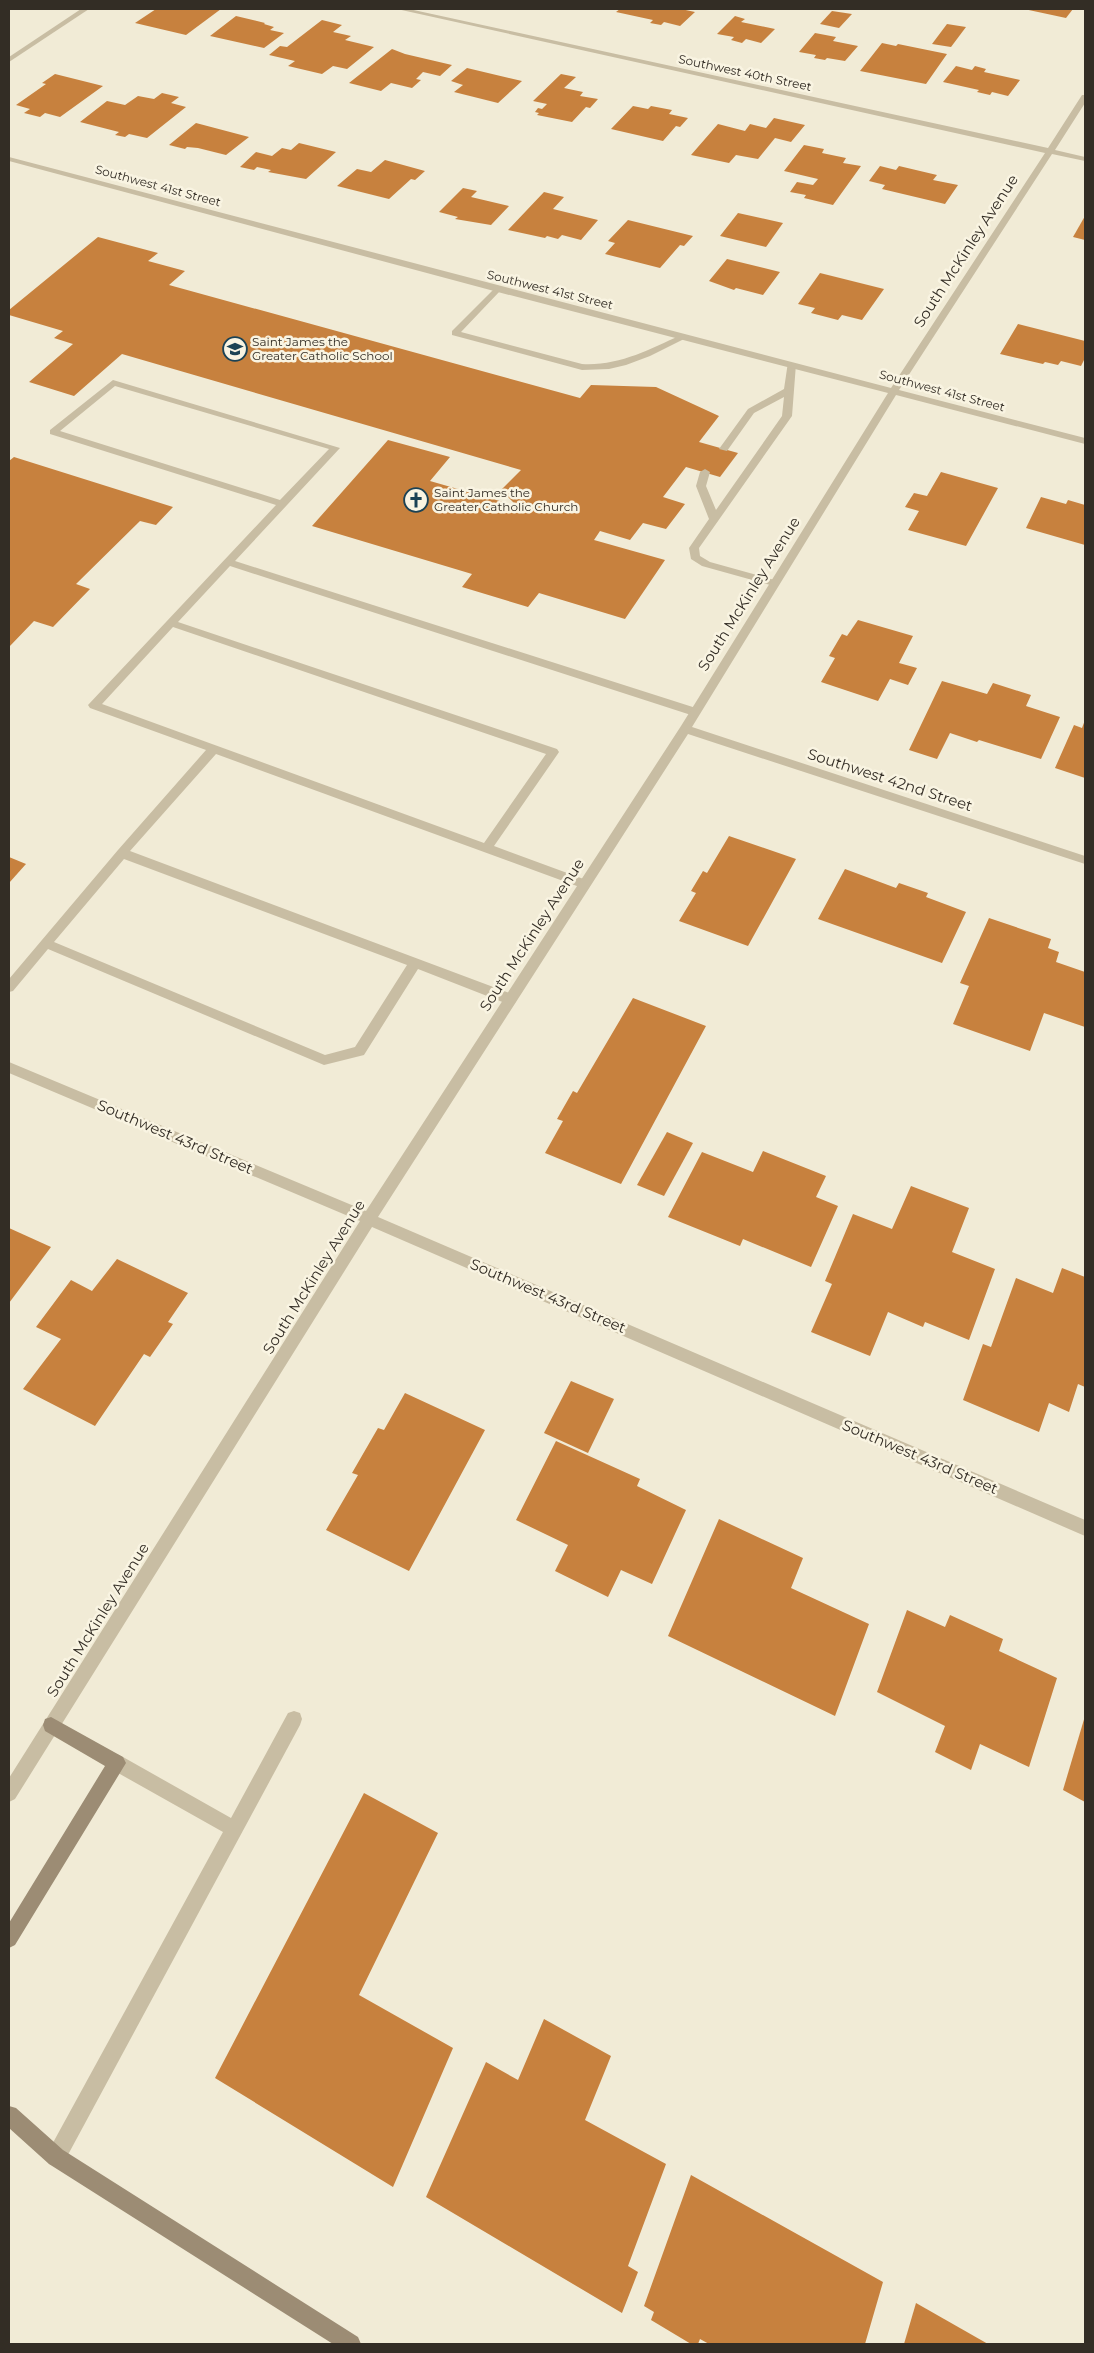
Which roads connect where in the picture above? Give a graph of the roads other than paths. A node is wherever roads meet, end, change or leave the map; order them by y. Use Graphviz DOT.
graph roads {
  1 [pos="85,9"];
  2 [pos="400,9"];
  3 [pos="10,58"];
  4 [pos="1085,97"];
  5 [pos="1050,152"];
  6 [pos="9,159"];
  7 [pos="1085,159"];
  8 [pos="497,290"];
  9 [pos="684,337"];
  10 [pos="791,364"];
  11 [pos="789,390"];
  12 [pos="894,391"];
  13 [pos="1085,442"];
  14 [pos="724,449"];
  15 [pos="705,472"];
  16 [pos="282,504"];
  17 [pos="714,519"];
  18 [pos="228,562"];
  19 [pos="774,583"];
  20 [pos="171,623"];
  21 [pos="695,712"];
  22 [pos="685,729"];
  23 [pos="214,749"];
  24 [pos="486,848"];
  25 [pos="122,853"];
  26 [pos="1085,860"];
  27 [pos="585,884"];
  28 [pos="45,943"];
  29 [pos="415,964"];
  30 [pos="9,987"];
  31 [pos="510,999"];
  32 [pos="9,1067"];
  33 [pos="370,1219"];
  34 [pos="1085,1528"];
  35 [pos="294,1719"];
  36 [pos="51,1725"];
  37 [pos="117,1763"];
  38 [pos="9,1793"];
  39 [pos="234,1829"];
  40 [pos="9,1939"];
  41 [pos="9,2116"];
  42 [pos="56,2157"];
  43 [pos="351,2344"];
  1 -- 3 [label="street"];
  2 -- 5 [label="street, Southwest 40th Street"];
  4 -- 5 [label="street, South McKinley Avenue"];
  5 -- 7 [label="street, Southwest 40th Street"];
  5 -- 12 [label="street, South McKinley Avenue"];
  6 -- 8 [label="street, Southwest 41st Street"];
  8 -- 9 [label="street, Southwest 41st Street"];
  8 -- 9 [label="street"];
  9 -- 10 [label="street, Southwest 41st Street"];
  10 -- 11 [label="street"];
  10 -- 12 [label="street, Southwest 41st Street"];
  11 -- 14 [label="street"];
  11 -- 17 [label="street"];
  12 -- 13 [label="street, Southwest 41st Street"];
  12 -- 19 [label="street, South McKinley Avenue"];
  15 -- 17 [label="street"];
  16 -- 16 [label="street"];
  16 -- 18 [label="lane"];
  17 -- 19 [label="street"];
  18 -- 20 [label="street"];
  18 -- 21 [label="street"];
  19 -- 21 [label="street, South McKinley Avenue"];
  20 -- 23 [label="street"];
  20 -- 24 [label="street"];
  21 -- 22 [label="street, South McKinley Avenue"];
  22 -- 26 [label="street, Southwest 42nd Street"];
  22 -- 27 [label="street, South McKinley Avenue"];
  23 -- 24 [label="street"];
  23 -- 25 [label="lane"];
  24 -- 27 [label="street"];
  25 -- 28 [label="lane"];
  25 -- 29 [label="street"];
  27 -- 31 [label="street, South McKinley Avenue"];
  28 -- 29 [label="lane"];
  28 -- 30 [label="lane"];
  29 -- 31 [label="street"];
  31 -- 33 [label="street, South McKinley Avenue"];
  32 -- 33 [label="street, Southwest 43rd Street"];
  33 -- 34 [label="street, Southwest 43rd Street"];
  33 -- 36 [label="street, South McKinley Avenue"];
  35 -- 39 [label="street"];
  36 -- 37 [label="main road"];
  36 -- 38 [label="street, South McKinley Avenue"];
  37 -- 39 [label="street"];
  37 -- 40 [label="main road"];
  39 -- 42 [label="street"];
  41 -- 42 [label="main road"];
  42 -- 43 [label="main road"];
}
